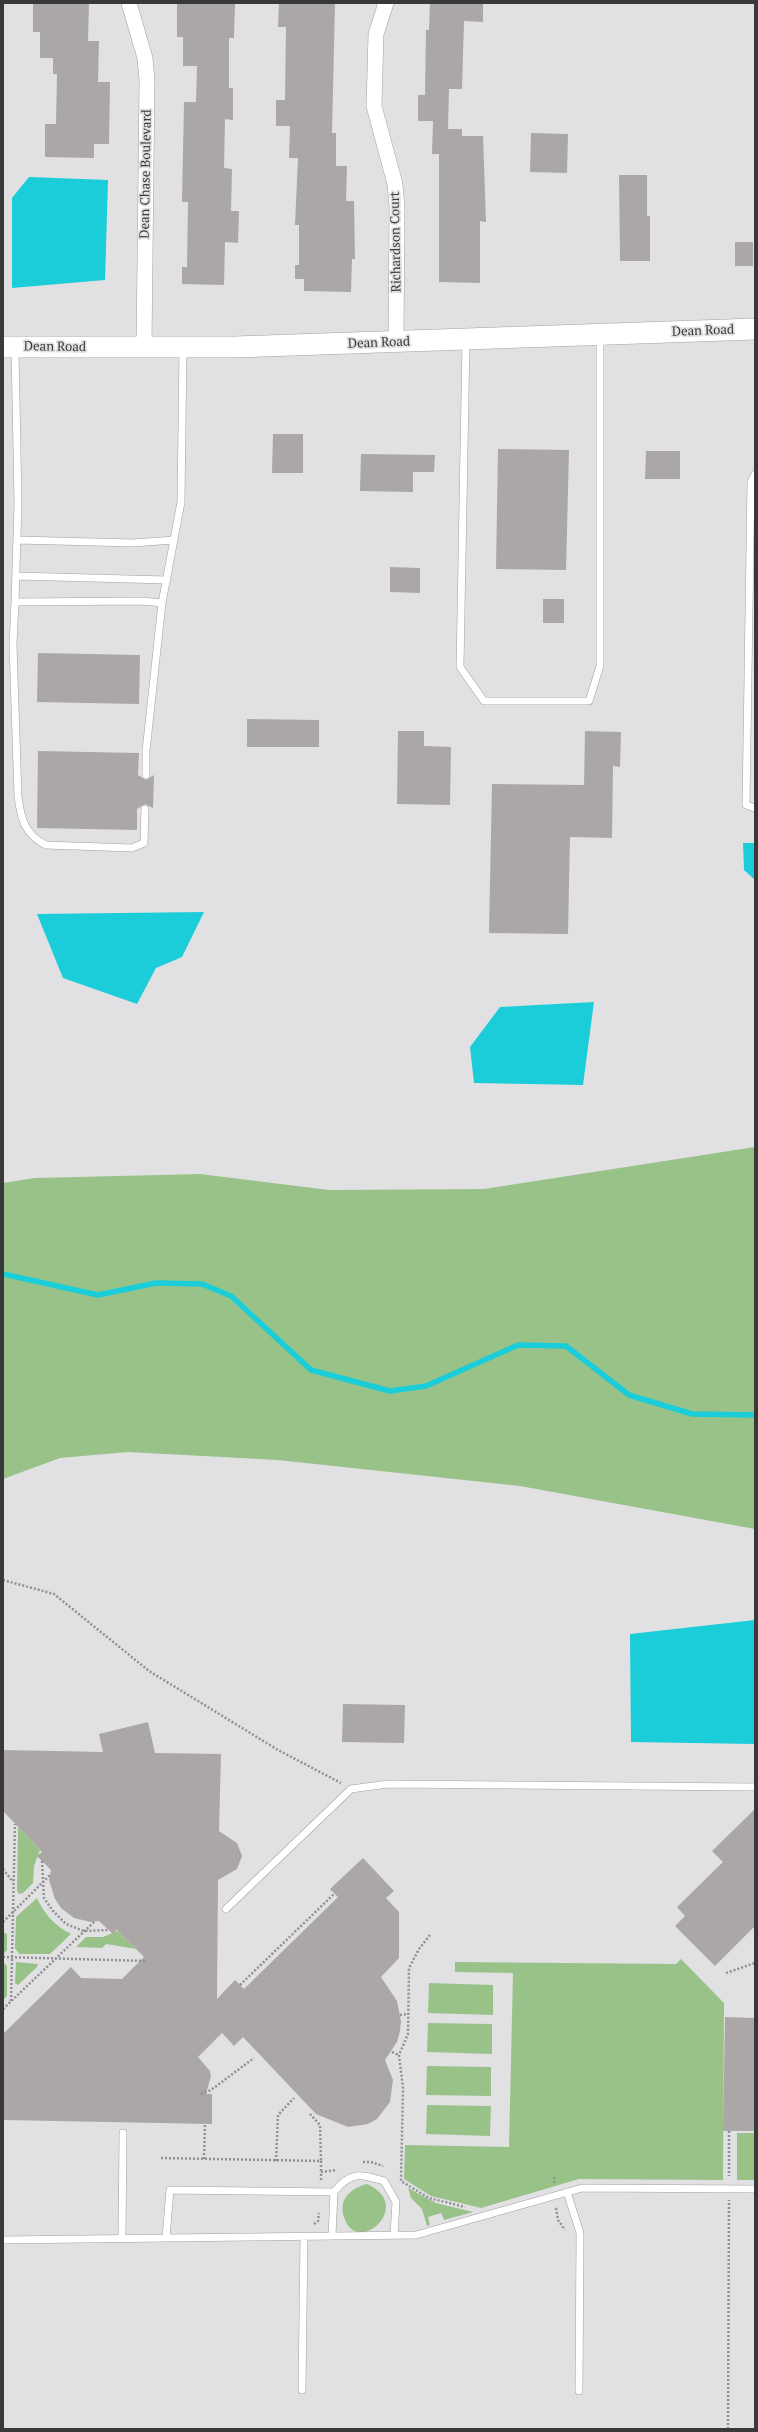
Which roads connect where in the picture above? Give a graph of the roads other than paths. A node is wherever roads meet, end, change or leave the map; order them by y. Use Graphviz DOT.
graph roads {
  1 [pos="129,3"];
  2 [pos="386,3"];
  3 [pos="755,329"];
  4 [pos="600,335"];
  5 [pos="466,340"];
  6 [pos="396,342"];
  7 [pos="9,347"];
  8 [pos="144,348"];
  9 [pos="183,348"];
  10 [pos="755,474"];
  11 [pos="17,540"];
  12 [pos="174,540"];
  13 [pos="16,576"];
  14 [pos="167,580"];
  15 [pos="753,586"];
  16 [pos="15,602"];
  17 [pos="162,603"];
  18 [pos="752,629"];
  19 [pos="146,775"];
  20 [pos="755,808"];
  21 [pos="145,809"];
  22 [pos="755,1787"];
  23 [pos="226,1909"];
  24 [pos="123,2133"];
  25 [pos="755,2189"];
  26 [pos="334,2192"];
  27 [pos="568,2192"];
  28 [pos="394,2235"];
  29 [pos="304,2236"];
  30 [pos="332,2236"];
  31 [pos="122,2238"];
  32 [pos="166,2238"];
  33 [pos="3,2240"];
  34 [pos="302,2390"];
  35 [pos="579,2391"];
  1 -- 8 [label="street, Dean Chase Boulevard"];
  2 -- 6 [label="street, Richardson Court"];
  3 -- 4 [label="main road, Dean Road"];
  4 -- 5 [label="main road, Dean Road"];
  4 -- 5 [label="lane"];
  5 -- 6 [label="main road, Dean Road"];
  6 -- 9 [label="main road, Dean Road"];
  7 -- 8 [label="main road, Dean Road"];
  7 -- 11 [label="lane"];
  8 -- 9 [label="main road, Dean Road"];
  9 -- 12 [label="lane"];
  10 -- 15 [label="lane"];
  11 -- 12 [label="lane"];
  11 -- 13 [label="lane"];
  12 -- 14 [label="lane"];
  13 -- 14 [label="lane"];
  13 -- 16 [label="lane"];
  14 -- 17 [label="lane"];
  15 -- 18 [label="lane"];
  16 -- 17 [label="lane"];
  16 -- 21 [label="lane"];
  17 -- 19 [label="lane"];
  18 -- 20 [label="lane"];
  22 -- 23 [label="lane"];
  24 -- 31 [label="lane"];
  25 -- 27 [label="lane"];
  26 -- 28 [label="lane"];
  26 -- 30 [label="lane"];
  26 -- 32 [label="lane"];
  27 -- 28 [label="lane"];
  27 -- 35 [label="lane"];
  28 -- 30 [label="lane"];
  29 -- 30 [label="lane"];
  29 -- 32 [label="lane"];
  29 -- 34 [label="lane"];
  31 -- 32 [label="lane"];
  31 -- 33 [label="lane"];
}
